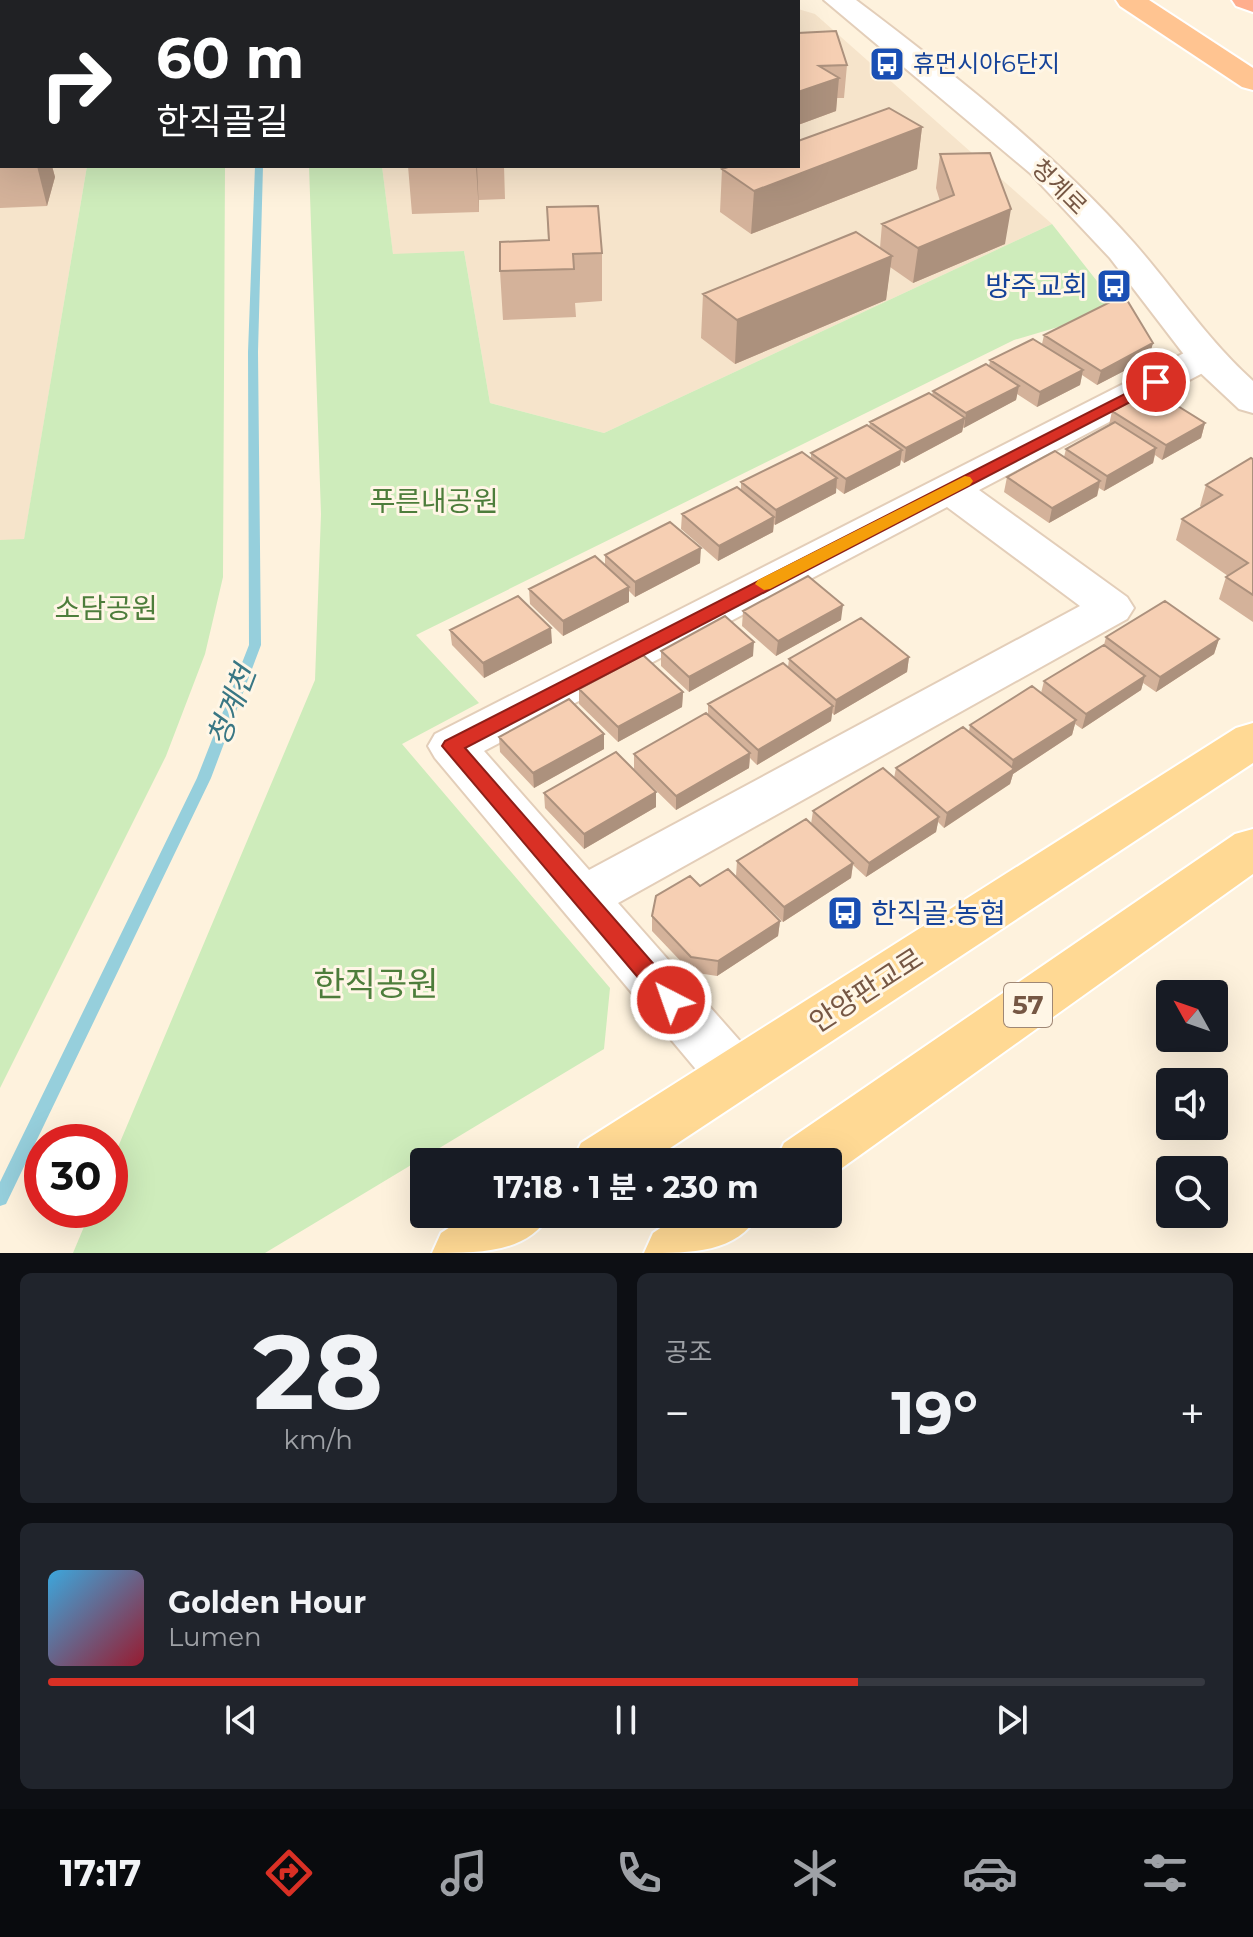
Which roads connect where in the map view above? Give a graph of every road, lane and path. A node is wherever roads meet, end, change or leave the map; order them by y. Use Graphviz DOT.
graph roads {
  1 [pos="838,0"];
  2 [pos="1130,0"];
  3 [pos="1246,0"];
  4 [pos="1253,4"];
  5 [pos="1253,81"];
  6 [pos="1205,357"];
  7 [pos="1253,401"];
  8 [pos="950,489"];
  9 [pos="1253,740"];
  10 [pos="1253,848"];
  11 [pos="582,898"];
  12 [pos="735,1075"];
  13 [pos="623,1148"];
  14 [pos="824,1148"];
  15 [pos="500,1228"];
  16 [pos="710,1228"];
  17 [pos="462,1253"];
  18 [pos="674,1253"];
  1 -- 6 [label="street, 청계로"];
  2 -- 5 [label="highway"];
  3 -- 4 [label="highway"];
  6 -- 7 [label="street, 청계로"];
  6 -- 8 [label="street"];
  8 -- 11 [label="street"];
  8 -- 11 [label="street"];
  9 -- 12 [label="main road, 안양판교로"];
  10 -- 14 [label="main road, 57"];
  11 -- 12 [label="street"];
  12 -- 13 [label="main road, 안양판교로"];
  15 -- 17 [label="main road"];
  16 -- 18 [label="main road"];
}
